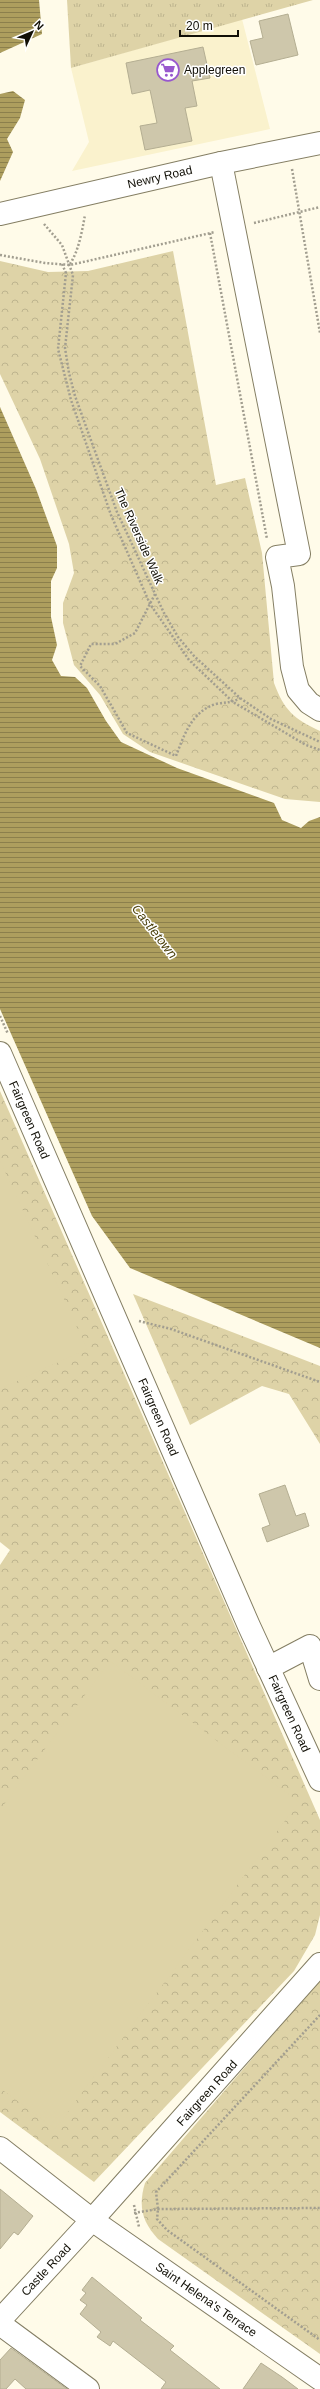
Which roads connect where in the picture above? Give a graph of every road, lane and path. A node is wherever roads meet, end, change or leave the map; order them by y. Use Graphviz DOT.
graph roads {
  1 [pos="320,143"];
  2 [pos="289,149"];
  3 [pos="221,163"];
  4 [pos="92,203"];
  5 [pos="320,207"];
  6 [pos="24,209"];
  7 [pos="300,212"];
  8 [pos="0,214"];
  9 [pos="85,214"];
  10 [pos="80,216"];
  11 [pos="50,222"];
  12 [pos="43,223"];
  13 [pos="235,227"];
  14 [pos="210,233"];
  15 [pos="0,255"];
  16 [pos="62,264"];
  17 [pos="70,265"];
  18 [pos="320,332"];
  19 [pos="277,558"];
  20 [pos="155,594"];
  21 [pos="150,604"];
  22 [pos="240,698"];
  23 [pos="233,702"];
  24 [pos="320,710"];
  25 [pos="320,742"];
  26 [pos="320,750"];
  27 [pos="0,1016"];
  28 [pos="5,1046"];
  29 [pos="135,1318"];
  30 [pos="320,1382"];
  31 [pos="315,1642"];
  32 [pos="268,1668"];
  33 [pos="320,1679"];
  34 [pos="320,1780"];
  35 [pos="320,1964"];
  36 [pos="320,2015"];
  37 [pos="0,2148"];
  38 [pos="320,2208"];
  39 [pos="158,2209"];
  40 [pos="134,2213"];
  41 [pos="92,2220"];
  42 [pos="0,2320"];
  43 [pos="0,2324"];
  44 [pos="320,2340"];
  45 [pos="320,2379"];
  46 [pos="88,2389"];
  1 -- 2 [label="main road, Newry Road"];
  2 -- 3 [label="main road, Newry Road"];
  2 -- 7 [label="path"];
  3 -- 4 [label="main road, Newry Road"];
  3 -- 13 [label="main road"];
  4 -- 6 [label="main road, Newry Road"];
  4 -- 9 [label="path"];
  4 -- 9 [label="path"];
  5 -- 7 [label="path"];
  6 -- 8 [label="main road, Newry Road"];
  6 -- 12 [label="path"];
  7 -- 13 [label="path"];
  7 -- 18 [label="path"];
  9 -- 10 [label="path"];
  9 -- 17 [label="path"];
  11 -- 12 [label="path"];
  12 -- 17 [label="path"];
  13 -- 14 [label="path"];
  13 -- 19 [label="main road"];
  14 -- 17 [label="path"];
  14 -- 19 [label="path"];
  15 -- 16 [label="path"];
  16 -- 17 [label="path"];
  16 -- 21 [label="path"];
  17 -- 20 [label="path, The Riverside Walk"];
  19 -- 24 [label="main road"];
  20 -- 21 [label="path"];
  20 -- 22 [label="path, The Riverside Walk"];
  21 -- 23 [label="path"];
  21 -- 23 [label="path"];
  22 -- 23 [label="path"];
  22 -- 25 [label="path, The Riverside Walk"];
  23 -- 26 [label="path"];
  27 -- 28 [label="path"];
  28 -- 32 [label="main road, Fairgreen Road"];
  29 -- 30 [label="path"];
  31 -- 32 [label="main road"];
  31 -- 33 [label="main road"];
  32 -- 34 [label="main road, Fairgreen Road"];
  35 -- 41 [label="main road, Fairgreen Road"];
  36 -- 39 [label="path"];
  37 -- 41 [label="main road, Saint Helena's Terrace"];
  38 -- 39 [label="path"];
  39 -- 40 [label="path"];
  39 -- 44 [label="path"];
  41 -- 42 [label="main road, Castle Road"];
  41 -- 45 [label="main road, Saint Helena's Terrace"];
  43 -- 46 [label="main road"];
}
